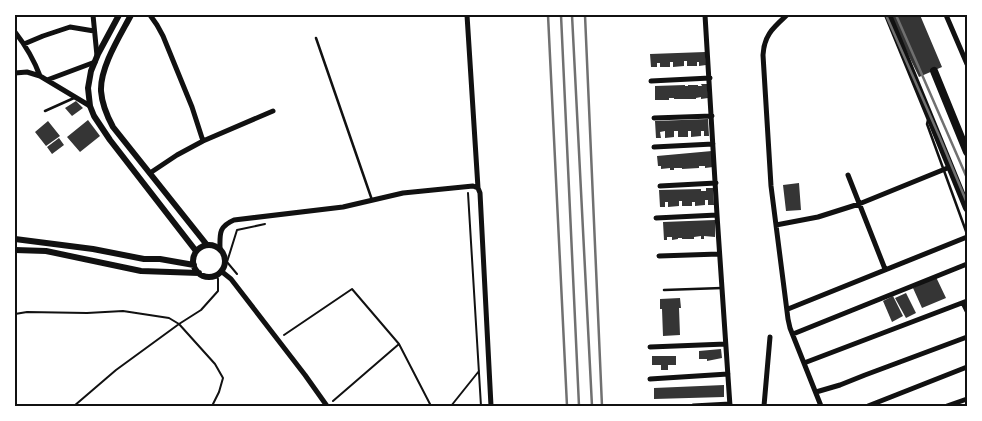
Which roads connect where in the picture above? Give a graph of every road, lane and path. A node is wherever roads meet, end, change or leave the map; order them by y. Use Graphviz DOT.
graph roads {
  1 [pos="93,15"];
  2 [pos="118,15"];
  3 [pos="130,15"];
  4 [pos="150,15"];
  5 [pos="468,15"];
  6 [pos="705,15"];
  7 [pos="786,15"];
  8 [pos="888,15"];
  9 [pos="946,15"];
  10 [pos="94,31"];
  11 [pos="15,32"];
  12 [pos="316,38"];
  13 [pos="24,44"];
  14 [pos="96,59"];
  15 [pos="967,64"];
  16 [pos="934,71"];
  17 [pos="15,73"];
  18 [pos="40,76"];
  19 [pos="710,78"];
  20 [pos="47,80"];
  21 [pos="651,81"];
  22 [pos="74,98"];
  23 [pos="90,106"];
  24 [pos="45,110"];
  25 [pos="273,111"];
  26 [pos="712,116"];
  27 [pos="654,118"];
  28 [pos="964,137"];
  29 [pos="202,141"];
  30 [pos="713,144"];
  31 [pos="654,147"];
  32 [pos="967,152"];
  33 [pos="947,168"];
  34 [pos="150,173"];
  35 [pos="848,174"];
  36 [pos="716,183"];
  37 [pos="660,186"];
  38 [pos="478,188"];
  39 [pos="468,190"];
  40 [pos="372,200"];
  41 [pos="859,204"];
  42 [pos="967,208"];
  43 [pos="717,215"];
  44 [pos="656,218"];
  45 [pos="264,224"];
  46 [pos="776,225"];
  47 [pos="967,235"];
  48 [pos="15,239"];
  49 [pos="207,245"];
  50 [pos="15,250"];
  51 [pos="220,250"];
  52 [pos="196,251"];
  53 [pos="720,254"];
  54 [pos="659,256"];
  55 [pos="967,264"];
  56 [pos="194,265"];
  57 [pos="885,269"];
  58 [pos="199,273"];
  59 [pos="219,273"];
  60 [pos="238,276"];
  61 [pos="722,288"];
  62 [pos="664,290"];
  63 [pos="965,302"];
  64 [pos="788,309"];
  65 [pos="967,311"];
  66 [pos="15,314"];
  67 [pos="179,324"];
  68 [pos="793,334"];
  69 [pos="284,335"];
  70 [pos="770,337"];
  71 [pos="967,337"];
  72 [pos="399,344"];
  73 [pos="726,344"];
  74 [pos="650,347"];
  75 [pos="804,363"];
  76 [pos="967,367"];
  77 [pos="479,371"];
  78 [pos="728,374"];
  79 [pos="650,379"];
  80 [pos="816,392"];
  81 [pos="967,399"];
  82 [pos="333,401"];
  83 [pos="78,403"];
  84 [pos="730,405"];
  85 [pos="74,406"];
  86 [pos="80,406"];
  87 [pos="212,406"];
  88 [pos="327,406"];
  89 [pos="434,406"];
  90 [pos="451,406"];
  91 [pos="482,406"];
  92 [pos="491,406"];
  93 [pos="693,406"];
  94 [pos="764,406"];
  95 [pos="821,406"];
  96 [pos="868,406"];
  97 [pos="948,406"];
  1 -- 10 [label="street"];
  2 -- 14 [label="street"];
  3 -- 34 [label="street"];
  4 -- 29 [label="street"];
  5 -- 38 [label="street"];
  6 -- 19 [label="street"];
  7 -- 46 [label="street"];
  8 -- 33 [label="main road"];
  9 -- 15 [label="street"];
  10 -- 13 [label="street"];
  10 -- 14 [label="street"];
  11 -- 13 [label="street"];
  12 -- 40 [label="lane"];
  13 -- 18 [label="street"];
  14 -- 20 [label="street"];
  14 -- 23 [label="street"];
  16 -- 28 [label="main road"];
  17 -- 18 [label="street"];
  18 -- 20 [label="street"];
  19 -- 21 [label="street"];
  19 -- 26 [label="street"];
  20 -- 22 [label="street"];
  22 -- 23 [label="street"];
  22 -- 24 [label="lane"];
  23 -- 52 [label="street"];
  25 -- 29 [label="street"];
  26 -- 27 [label="street"];
  26 -- 30 [label="street"];
  28 -- 32 [label="main road"];
  29 -- 34 [label="street"];
  30 -- 31 [label="street"];
  30 -- 36 [label="street"];
  33 -- 41 [label="street"];
  33 -- 42 [label="main road"];
  33 -- 47 [label="lane"];
  34 -- 49 [label="street"];
  35 -- 41 [label="street"];
  36 -- 37 [label="street"];
  36 -- 43 [label="street"];
  38 -- 40 [label="street"];
  38 -- 92 [label="street"];
  39 -- 77 [label="path"];
  40 -- 51 [label="street"];
  41 -- 46 [label="street"];
  41 -- 57 [label="street"];
  43 -- 44 [label="street"];
  43 -- 53 [label="street"];
  45 -- 60 [label="path"];
  46 -- 64 [label="street"];
  47 -- 57 [label="street"];
  48 -- 56 [label="street"];
  49 -- 51 [label="street"];
  49 -- 52 [label="street"];
  50 -- 58 [label="street"];
  51 -- 59 [label="street"];
  52 -- 56 [label="street"];
  53 -- 54 [label="street"];
  53 -- 61 [label="street"];
  55 -- 68 [label="street"];
  56 -- 58 [label="street"];
  57 -- 64 [label="street"];
  58 -- 59 [label="street"];
  59 -- 67 [label="path"];
  59 -- 88 [label="street"];
  61 -- 62 [label="lane"];
  61 -- 73 [label="street"];
  63 -- 65 [label="street"];
  63 -- 75 [label="street"];
  64 -- 68 [label="street"];
  66 -- 67 [label="path"];
  67 -- 83 [label="path"];
  67 -- 87 [label="path"];
  68 -- 75 [label="street"];
  69 -- 72 [label="path"];
  70 -- 94 [label="street"];
  71 -- 80 [label="street"];
  72 -- 82 [label="path"];
  72 -- 89 [label="path"];
  73 -- 74 [label="street"];
  73 -- 78 [label="street"];
  75 -- 80 [label="street"];
  76 -- 96 [label="street"];
  77 -- 90 [label="path"];
  77 -- 91 [label="path"];
  78 -- 79 [label="street"];
  78 -- 84 [label="street"];
  80 -- 95 [label="street"];
  81 -- 97 [label="street"];
  83 -- 85 [label="path"];
  83 -- 86 [label="path"];
  84 -- 93 [label="street"];
}
